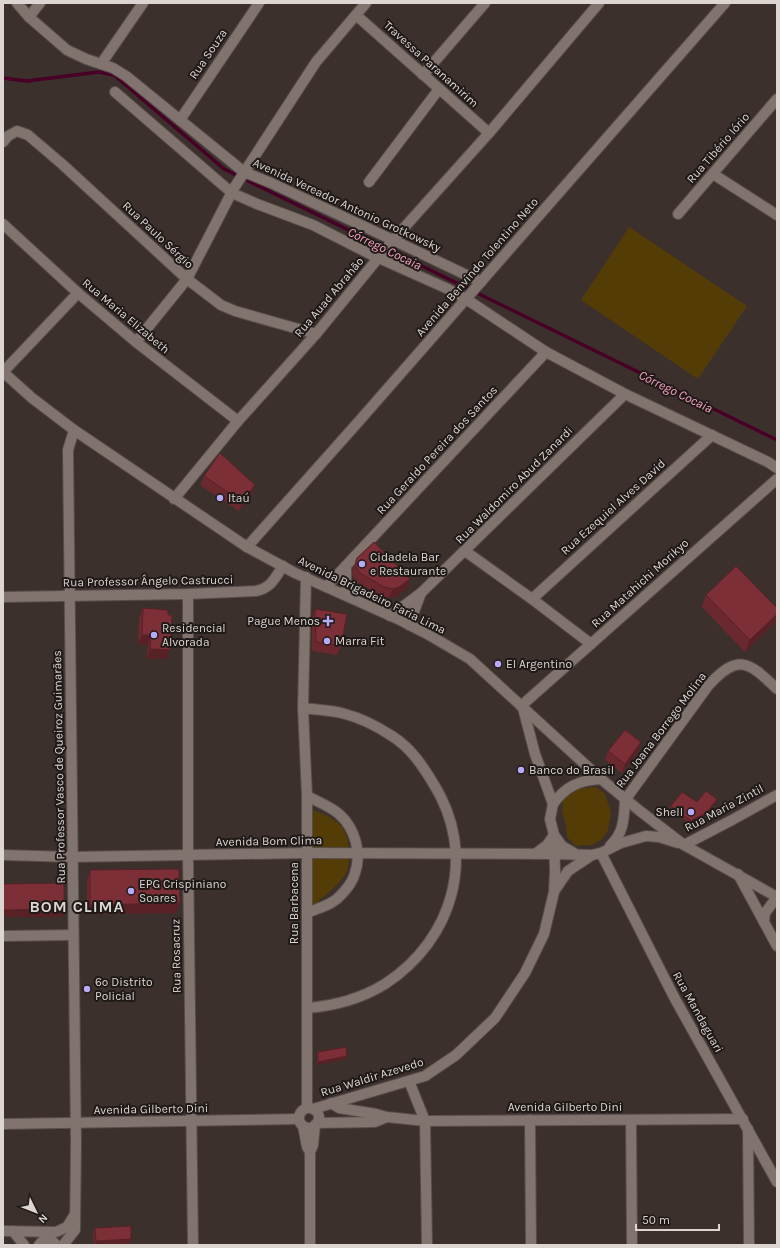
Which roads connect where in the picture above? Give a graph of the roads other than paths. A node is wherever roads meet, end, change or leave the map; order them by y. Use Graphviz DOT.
graph roads {
  1 [pos="17,3"];
  2 [pos="40,3"];
  3 [pos="143,3"];
  4 [pos="259,3"];
  5 [pos="366,3"];
  6 [pos="485,3"];
  7 [pos="599,3"];
  8 [pos="725,3"];
  9 [pos="356,15"];
  10 [pos="29,17"];
  11 [pos="101,64"];
  12 [pos="423,75"];
  13 [pos="439,88"];
  14 [pos="114,92"];
  15 [pos="777,100"];
  16 [pos="180,120"];
  17 [pos="489,133"];
  18 [pos="3,142"];
  19 [pos="242,174"];
  20 [pos="713,174"];
  21 [pos="369,182"];
  22 [pos="233,191"];
  23 [pos="678,214"];
  24 [pos="777,215"];
  25 [pos="3,224"];
  26 [pos="392,242"];
  27 [pos="381,255"];
  28 [pos="187,279"];
  29 [pos="479,284"];
  30 [pos="78,293"];
  31 [pos="467,297"];
  32 [pos="316,334"];
  33 [pos="136,342"];
  34 [pos="546,352"];
  35 [pos="3,372"];
  36 [pos="625,394"];
  37 [pos="238,421"];
  38 [pos="74,430"];
  39 [pos="712,435"];
  40 [pos="777,468"];
  41 [pos="777,479"];
  42 [pos="174,499"];
  43 [pos="247,547"];
  44 [pos="465,551"];
  45 [pos="282,566"];
  46 [pos="346,566"];
  47 [pos="306,577"];
  48 [pos="327,586"];
  49 [pos="421,593"];
  50 [pos="188,594"];
  51 [pos="70,596"];
  52 [pos="348,596"];
  53 [pos="3,597"];
  54 [pos="532,599"];
  55 [pos="390,616"];
  56 [pos="409,625"];
  57 [pos="591,644"];
  58 [pos="777,689"];
  59 [pos="522,707"];
  60 [pos="303,708"];
  61 [pos="600,779"];
  62 [pos="777,795"];
  63 [pos="307,796"];
  64 [pos="626,800"];
  65 [pos="553,804"];
  66 [pos="554,835"];
  67 [pos="684,845"];
  68 [pos="306,853"];
  69 [pos="600,853"];
  70 [pos="358,854"];
  71 [pos="456,854"];
  72 [pos="535,854"];
  73 [pos="554,854"];
  74 [pos="575,854"];
  75 [pos="3,855"];
  76 [pos="188,856"];
  77 [pos="72,857"];
  78 [pos="738,874"];
  79 [pos="554,892"];
  80 [pos="777,897"];
  81 [pos="307,913"];
  82 [pos="764,922"];
  83 [pos="74,935"];
  84 [pos="3,936"];
  85 [pos="777,946"];
  86 [pos="308,1008"];
  87 [pos="409,1080"];
  88 [pos="331,1103"];
  89 [pos="310,1108"];
  90 [pos="387,1117"];
  91 [pos="530,1120"];
  92 [pos="631,1120"];
  93 [pos="192,1121"];
  94 [pos="425,1121"];
  95 [pos="76,1123"];
  96 [pos="301,1123"];
  97 [pos="745,1123"];
  98 [pos="3,1124"];
  99 [pos="316,1124"];
  100 [pos="310,1152"];
  101 [pos="777,1182"];
  102 [pos="75,1214"];
  103 [pos="8,1231"];
  104 [pos="61,1244"];
  105 [pos="24,1245"];
  106 [pos="39,1245"];
  107 [pos="193,1245"];
  108 [pos="310,1245"];
  109 [pos="427,1245"];
  110 [pos="531,1245"];
  111 [pos="632,1245"];
  112 [pos="749,1245"];
  1 -- 10 [label="street, Avenida Vereador Antonio Grotkowsky"];
  2 -- 10 [label="street"];
  3 -- 11 [label="street"];
  4 -- 16 [label="street, Rua Souza"];
  5 -- 9 [label="street"];
  6 -- 12 [label="street"];
  7 -- 17 [label="street, Rua Auad Abrahão"];
  8 -- 29 [label="street, Avenida Benvindo Tolentino Neto"];
  9 -- 12 [label="street, Travessa Paranamirim"];
  9 -- 19 [label="street"];
  10 -- 11 [label="street, Avenida Vereador Antonio Grotkowsky"];
  11 -- 16 [label="street, Avenida Vereador Antonio Grotkowsky"];
  12 -- 13 [label="street, Travessa Paranamirim"];
  13 -- 17 [label="street, Travessa Paranamirim"];
  13 -- 21 [label="street"];
  14 -- 22 [label="street"];
  15 -- 20 [label="street, Rua Tibério Iório"];
  16 -- 19 [label="street, Avenida Vereador Antonio Grotkowsky"];
  17 -- 26 [label="street, Rua Auad Abrahão"];
  18 -- 28 [label="street, Rua Paulo Sérgio"];
  19 -- 22 [label="street"];
  19 -- 26 [label="street, Avenida Vereador Antonio Grotkowsky"];
  20 -- 23 [label="street, Rua Tibério Iório"];
  20 -- 24 [label="street"];
  22 -- 27 [label="street"];
  22 -- 28 [label="street"];
  25 -- 30 [label="street, Rua Maria Elizabeth"];
  26 -- 27 [label="street, Rua Auad Abrahão"];
  26 -- 29 [label="street, Avenida Vereador Antonio Grotkowsky"];
  27 -- 31 [label="street"];
  27 -- 32 [label="street, Rua Auad Abrahão"];
  28 -- 32 [label="street, Rua Paulo Sérgio"];
  28 -- 33 [label="street"];
  29 -- 31 [label="street, Avenida Benvindo Tolentino Neto"];
  30 -- 33 [label="street, Rua Maria Elizabeth"];
  30 -- 35 [label="street"];
  31 -- 34 [label="street"];
  31 -- 43 [label="street, Avenida Benvindo Tolentino Neto"];
  32 -- 37 [label="street, Rua Auad Abrahão"];
  33 -- 37 [label="street, Rua Maria Elizabeth"];
  34 -- 36 [label="street"];
  34 -- 46 [label="street, Rua Geraldo Pereira dos Santos"];
  35 -- 38 [label="street, Avenida Brigadeiro Faria Lima"];
  36 -- 39 [label="street"];
  36 -- 44 [label="street, Rua Waldomiro Abud Zanardi"];
  37 -- 42 [label="street, Rua Auad Abrahão"];
  38 -- 42 [label="street, Avenida Brigadeiro Faria Lima"];
  38 -- 51 [label="street, Rua Professor Vasco de Queiroz Guimarães"];
  39 -- 40 [label="street"];
  39 -- 54 [label="street, Rua Ezequiel Alves David"];
  41 -- 57 [label="street, Rua Matahichi Morikyo"];
  42 -- 43 [label="street, Avenida Brigadeiro Faria Lima"];
  43 -- 45 [label="street, Avenida Brigadeiro Faria Lima"];
  44 -- 49 [label="street, Rua Waldomiro Abud Zanardi"];
  44 -- 54 [label="street"];
  45 -- 47 [label="street, Avenida Brigadeiro Faria Lima"];
  45 -- 50 [label="street, Rua Professor Ângelo Castrucci"];
  46 -- 48 [label="street, Rua Geraldo Pereira dos Santos"];
  46 -- 52 [label="street"];
  47 -- 48 [label="street, Avenida Brigadeiro Faria Lima"];
  47 -- 60 [label="street, Rua Barbacena"];
  48 -- 52 [label="street, Avenida Brigadeiro Faria Lima"];
  49 -- 55 [label="street, Rua Waldomiro Abud Zanardi"];
  49 -- 56 [label="street, Rua Waldomiro Abud Zanardi"];
  50 -- 51 [label="street, Rua Professor Ângelo Castrucci"];
  50 -- 76 [label="street, Rua Rosacruz"];
  51 -- 53 [label="street, Rua Professor Ângelo Castrucci"];
  51 -- 77 [label="street, Rua Professor Vasco de Queiroz Guimarães"];
  52 -- 55 [label="street, Avenida Brigadeiro Faria Lima"];
  54 -- 57 [label="street"];
  55 -- 56 [label="street, Avenida Brigadeiro Faria Lima"];
  56 -- 59 [label="street, Avenida Brigadeiro Faria Lima"];
  57 -- 59 [label="street, Rua Matahichi Morikyo"];
  58 -- 64 [label="street, Rua Joana Borrego Molina"];
  59 -- 61 [label="street, Avenida Brigadeiro Faria Lima"];
  59 -- 65 [label="street, Rua Waldir Azevedo"];
  60 -- 63 [label="street, Rua Barbacena"];
  60 -- 71 [label="street"];
  61 -- 64 [label="street, Avenida Brigadeiro Faria Lima"];
  61 -- 65 [label="street"];
  62 -- 67 [label="street, Rua Maria Zintil"];
  63 -- 68 [label="street, Rua Barbacena"];
  63 -- 70 [label="street"];
  64 -- 67 [label="street, Avenida Brigadeiro Faria Lima"];
  64 -- 69 [label="street"];
  65 -- 66 [label="street, Rua Waldir Azevedo"];
  66 -- 72 [label="street"];
  66 -- 73 [label="street, Rua Waldir Azevedo"];
  66 -- 74 [label="street"];
  67 -- 69 [label="street, Avenida Bom Clima"];
  67 -- 78 [label="street, Avenida Brigadeiro Faria Lima"];
  68 -- 70 [label="street, Avenida Bom Clima"];
  68 -- 76 [label="street, Avenida Bom Clima"];
  68 -- 81 [label="street, Rua Barbacena"];
  69 -- 74 [label="street, Avenida Bom Clima"];
  69 -- 79 [label="street, Rua Waldir Azevedo"];
  69 -- 97 [label="street, Rua Mandaguari"];
  70 -- 71 [label="street, Avenida Bom Clima"];
  70 -- 81 [label="street"];
  71 -- 72 [label="street, Avenida Bom Clima"];
  71 -- 86 [label="street"];
  72 -- 73 [label="street, Avenida Bom Clima"];
  73 -- 74 [label="street, Avenida Bom Clima"];
  73 -- 79 [label="street, Rua Waldir Azevedo"];
  75 -- 77 [label="street, Avenida Bom Clima"];
  76 -- 77 [label="street, Avenida Bom Clima"];
  76 -- 93 [label="street, Rua Rosacruz"];
  77 -- 83 [label="street, Rua Professor Vasco de Queiroz Guimarães"];
  78 -- 80 [label="street, Avenida Brigadeiro Faria Lima"];
  78 -- 82 [label="street"];
  79 -- 87 [label="street, Rua Waldir Azevedo"];
  80 -- 82 [label="street"];
  81 -- 86 [label="street, Rua Barbacena"];
  82 -- 85 [label="street"];
  83 -- 84 [label="street"];
  83 -- 95 [label="street, Rua Professor Vasco de Queiroz Guimarães"];
  86 -- 89 [label="street, Rua Barbacena"];
  87 -- 88 [label="street, Rua Waldir Azevedo"];
  87 -- 94 [label="street"];
  88 -- 89 [label="street, Rua Waldir Azevedo"];
  88 -- 90 [label="street, Avenida Gilberto Dini"];
  89 -- 96 [label="street"];
  89 -- 99 [label="street"];
  90 -- 94 [label="street, Avenida Gilberto Dini"];
  90 -- 99 [label="street, Avenida Gilberto Dini"];
  91 -- 92 [label="street, Avenida Gilberto Dini"];
  91 -- 94 [label="street, Avenida Gilberto Dini"];
  91 -- 110 [label="street"];
  92 -- 97 [label="street, Avenida Gilberto Dini"];
  92 -- 111 [label="street"];
  93 -- 95 [label="street, Avenida Gilberto Dini"];
  93 -- 96 [label="street, Avenida Gilberto Dini"];
  93 -- 107 [label="street, Rua Rosacruz"];
  94 -- 109 [label="street"];
  95 -- 98 [label="street, Avenida Gilberto Dini"];
  95 -- 102 [label="street, Rua Professor Vasco de Queiroz Guimarães"];
  96 -- 99 [label="street"];
  96 -- 100 [label="street"];
  97 -- 101 [label="street, Rua Mandaguari"];
  97 -- 112 [label="street"];
  99 -- 100 [label="street"];
  100 -- 108 [label="street"];
  102 -- 103 [label="street"];
  102 -- 104 [label="street, Rua Professor Vasco de Queiroz Guimarães"];
  103 -- 105 [label="street"];
  104 -- 106 [label="street"];
}
